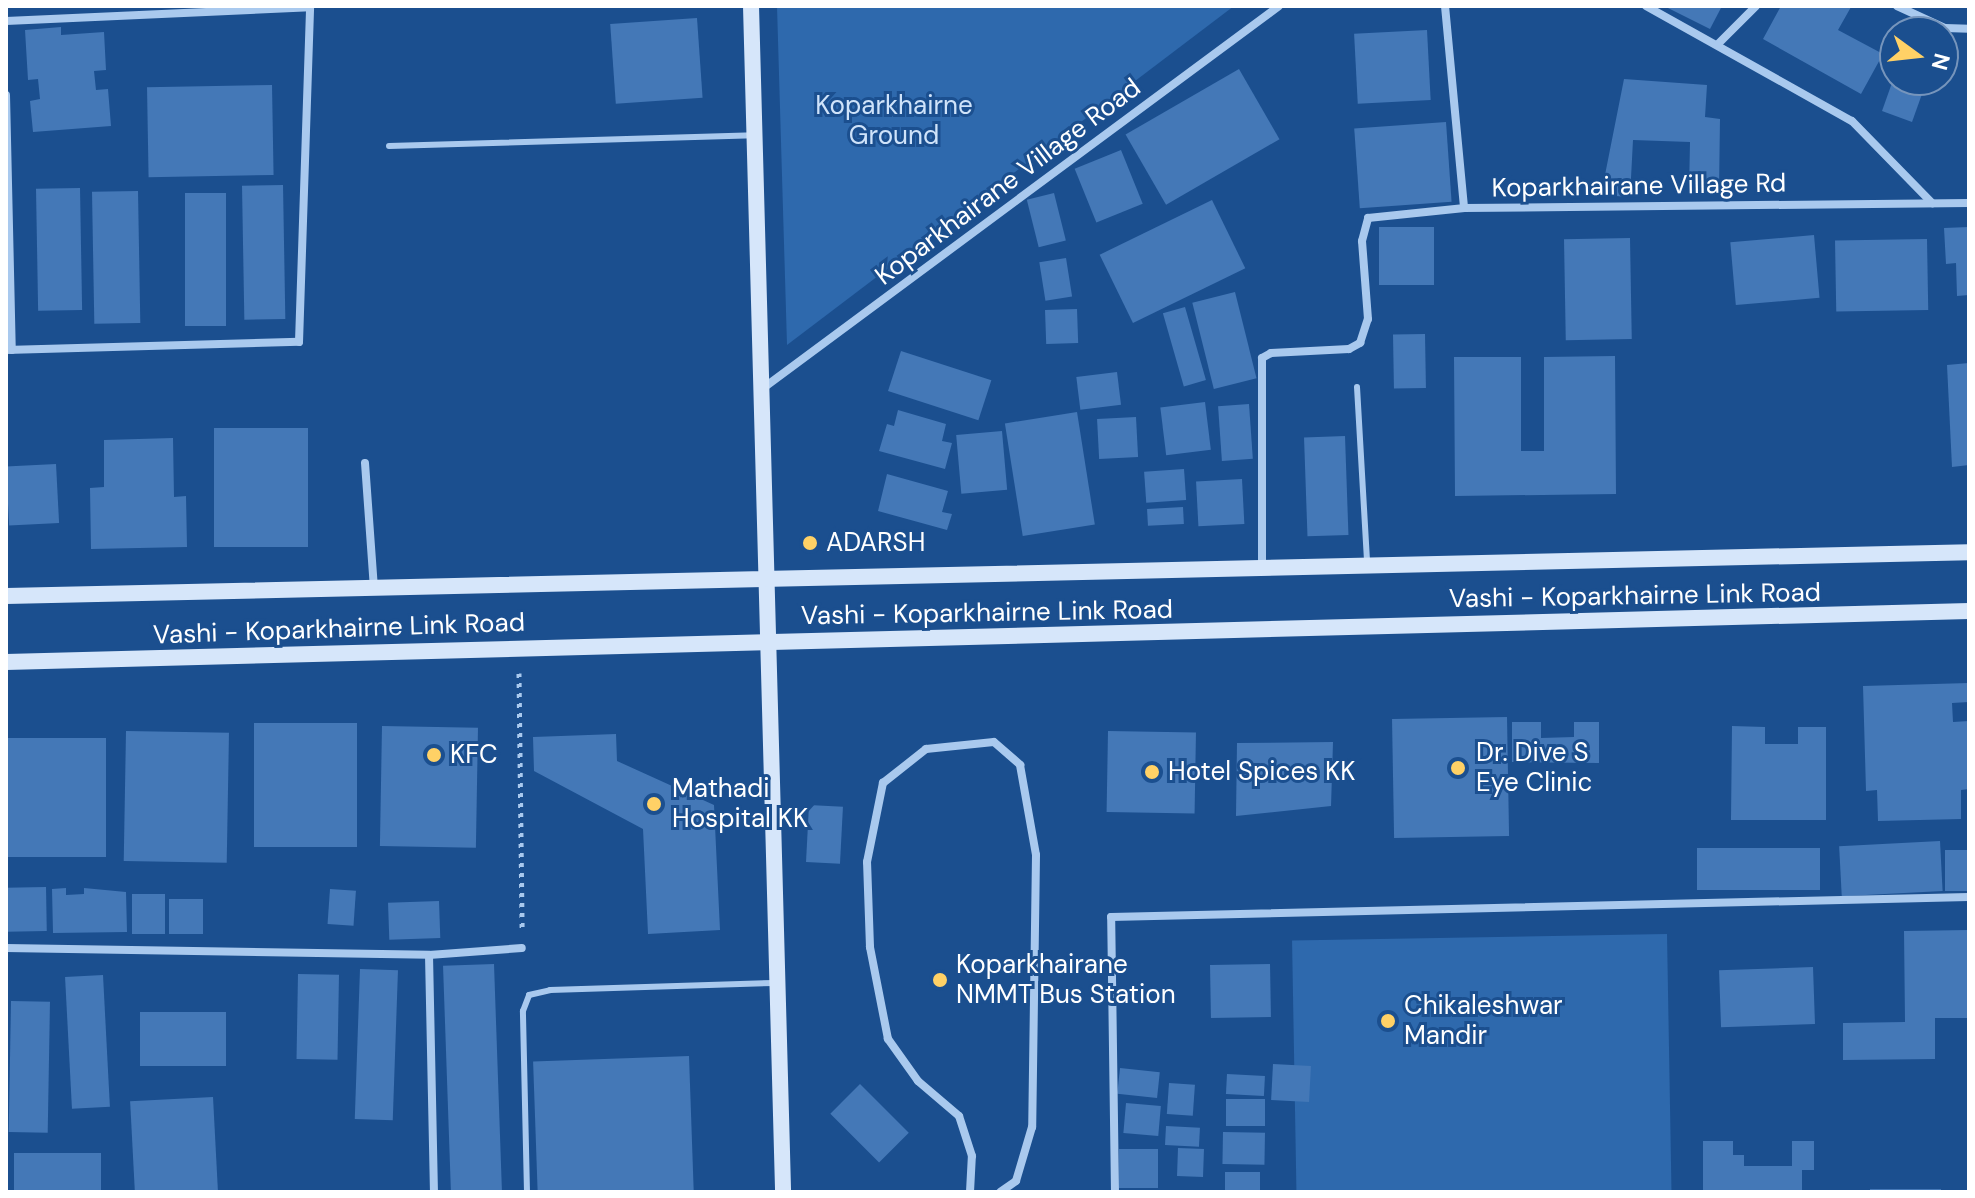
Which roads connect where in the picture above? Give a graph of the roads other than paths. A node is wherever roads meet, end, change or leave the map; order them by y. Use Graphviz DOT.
graph roads {
  1 [pos="751,6"];
  2 [pos="1279,6"];
  3 [pos="1445,6"];
  4 [pos="1646,6"];
  5 [pos="1756,6"];
  6 [pos="1897,6"];
  7 [pos="310,7"];
  8 [pos="6,21"];
  9 [pos="1969,29"];
  10 [pos="1717,45"];
  11 [pos="6,95"];
  12 [pos="754,135"];
  13 [pos="389,146"];
  14 [pos="1932,203"];
  15 [pos="1969,203"];
  16 [pos="1464,208"];
  17 [pos="9,350"];
  18 [pos="1357,387"];
  19 [pos="761,390"];
  20 [pos="365,463"];
  21 [pos="1969,552"];
  22 [pos="1367,566"];
  23 [pos="1262,568"];
  24 [pos="765,579"];
  25 [pos="374,588"];
  26 [pos="6,596"];
  27 [pos="1969,611"];
  28 [pos="767,643"];
  29 [pos="6,662"];
  30 [pos="1969,897"];
  31 [pos="6,948"];
  32 [pos="522,948"];
  33 [pos="429,955"];
  34 [pos="776,983"];
  35 [pos="434,1192"];
  36 [pos="527,1192"];
  37 [pos="783,1192"];
  38 [pos="970,1192"];
  39 [pos="1000,1192"];
  40 [pos="1115,1192"];
  1 -- 12 [label="main road"];
  2 -- 19 [label="street, Koparkhairane Village Road"];
  3 -- 16 [label="street, Koparkhairane Village Rd"];
  4 -- 10 [label="street"];
  5 -- 10 [label="street"];
  6 -- 9 [label="street"];
  7 -- 8 [label="street"];
  7 -- 17 [label="street"];
  10 -- 14 [label="street"];
  11 -- 17 [label="street"];
  12 -- 13 [label="lane"];
  12 -- 19 [label="main road"];
  14 -- 15 [label="street, Koparkhairane Village Rd"];
  14 -- 16 [label="street, Koparkhairane Village Rd"];
  16 -- 23 [label="street"];
  18 -- 22 [label="lane"];
  19 -- 24 [label="main road"];
  20 -- 25 [label="street"];
  21 -- 22 [label="main road, Vashi - Koparkhairne Link Road"];
  22 -- 23 [label="main road, Vashi - Koparkhairne Link Road"];
  23 -- 24 [label="main road, Vashi - Koparkhairne Link Road"];
  24 -- 25 [label="main road, Vashi - Koparkhairne Link Road"];
  24 -- 28 [label="main road"];
  25 -- 26 [label="main road, Vashi - Koparkhairne Link Road"];
  27 -- 28 [label="main road, Vashi - Koparkhairne Link Road"];
  28 -- 29 [label="main road, Vashi - Koparkhairne Link Road"];
  28 -- 34 [label="main road"];
  30 -- 40 [label="street"];
  31 -- 33 [label="street"];
  32 -- 33 [label="street"];
  33 -- 35 [label="street"];
  34 -- 36 [label="lane"];
  34 -- 37 [label="main road"];
  38 -- 39 [label="street"];
}
